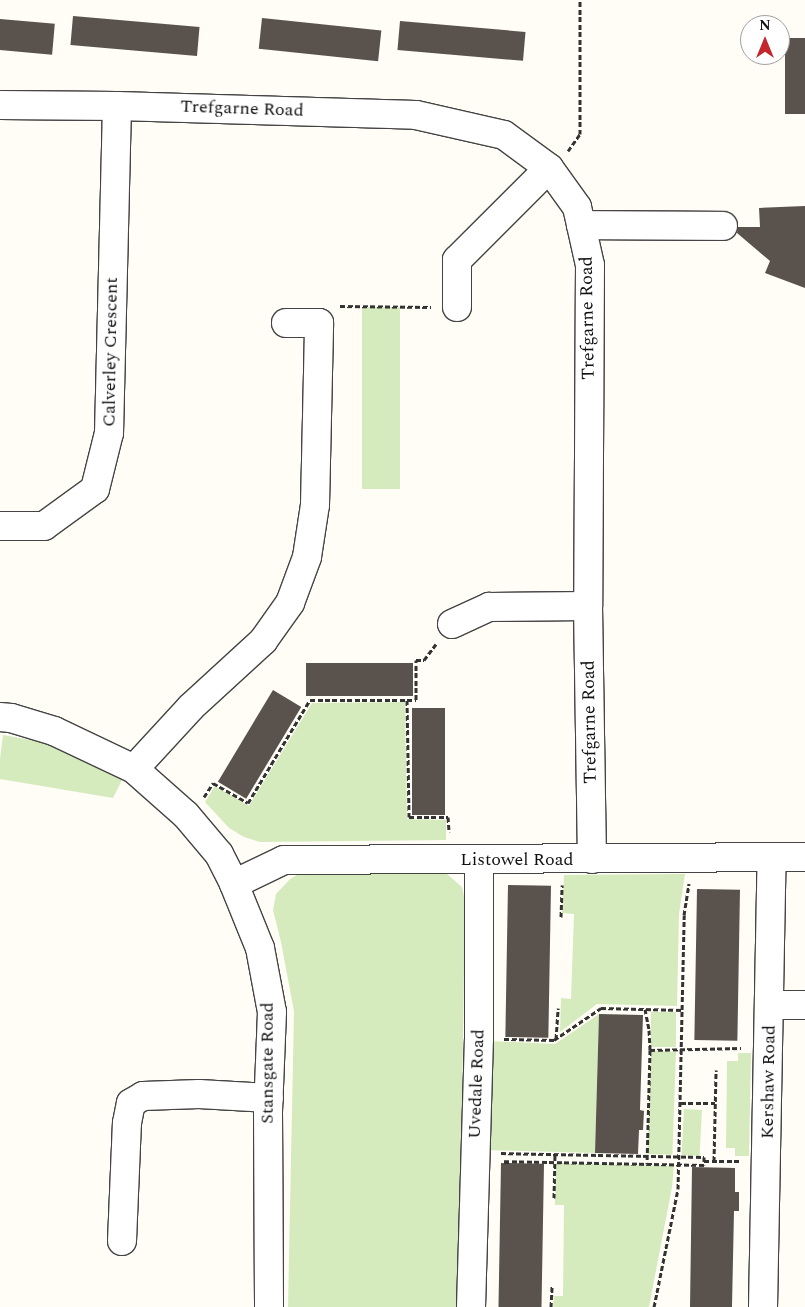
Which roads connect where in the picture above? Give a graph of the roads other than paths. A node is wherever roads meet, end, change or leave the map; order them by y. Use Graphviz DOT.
graph roads {
  1 [pos="0,105"];
  2 [pos="117,106"];
  3 [pos="549,168"];
  4 [pos="581,225"];
  5 [pos="724,226"];
  6 [pos="457,307"];
  7 [pos="286,323"];
  8 [pos="0,526"];
  9 [pos="588,606"];
  10 [pos="452,624"];
  11 [pos="0,717"];
  12 [pos="134,769"];
  13 [pos="805,857"];
  14 [pos="772,858"];
  15 [pos="592,859"];
  16 [pos="479,860"];
  17 [pos="234,884"];
  18 [pos="770,1006"];
  19 [pos="805,1006"];
  20 [pos="268,1098"];
  21 [pos="122,1241"];
  22 [pos="269,1307"];
  23 [pos="470,1307"];
  24 [pos="763,1307"];
  1 -- 2 [label="street, Trefgarne Road"];
  2 -- 3 [label="street, Trefgarne Road"];
  2 -- 8 [label="street, Calverley Crescent"];
  3 -- 4 [label="street, Trefgarne Road"];
  3 -- 6 [label="street"];
  4 -- 5 [label="street"];
  4 -- 9 [label="street, Trefgarne Road"];
  7 -- 12 [label="street"];
  9 -- 10 [label="street"];
  9 -- 15 [label="street, Trefgarne Road"];
  11 -- 12 [label="street, Stansgate Road"];
  12 -- 17 [label="street, Stansgate Road"];
  13 -- 14 [label="street, Listowel Road"];
  14 -- 15 [label="street, Listowel Road"];
  14 -- 18 [label="street, Kershaw Road"];
  15 -- 16 [label="street, Listowel Road"];
  16 -- 17 [label="street, Listowel Road"];
  16 -- 23 [label="street, Uvedale Road"];
  17 -- 20 [label="street, Stansgate Road"];
  18 -- 19 [label="street"];
  18 -- 24 [label="street, Kershaw Road"];
  20 -- 21 [label="street"];
  20 -- 22 [label="street, Stansgate Road"];
}
